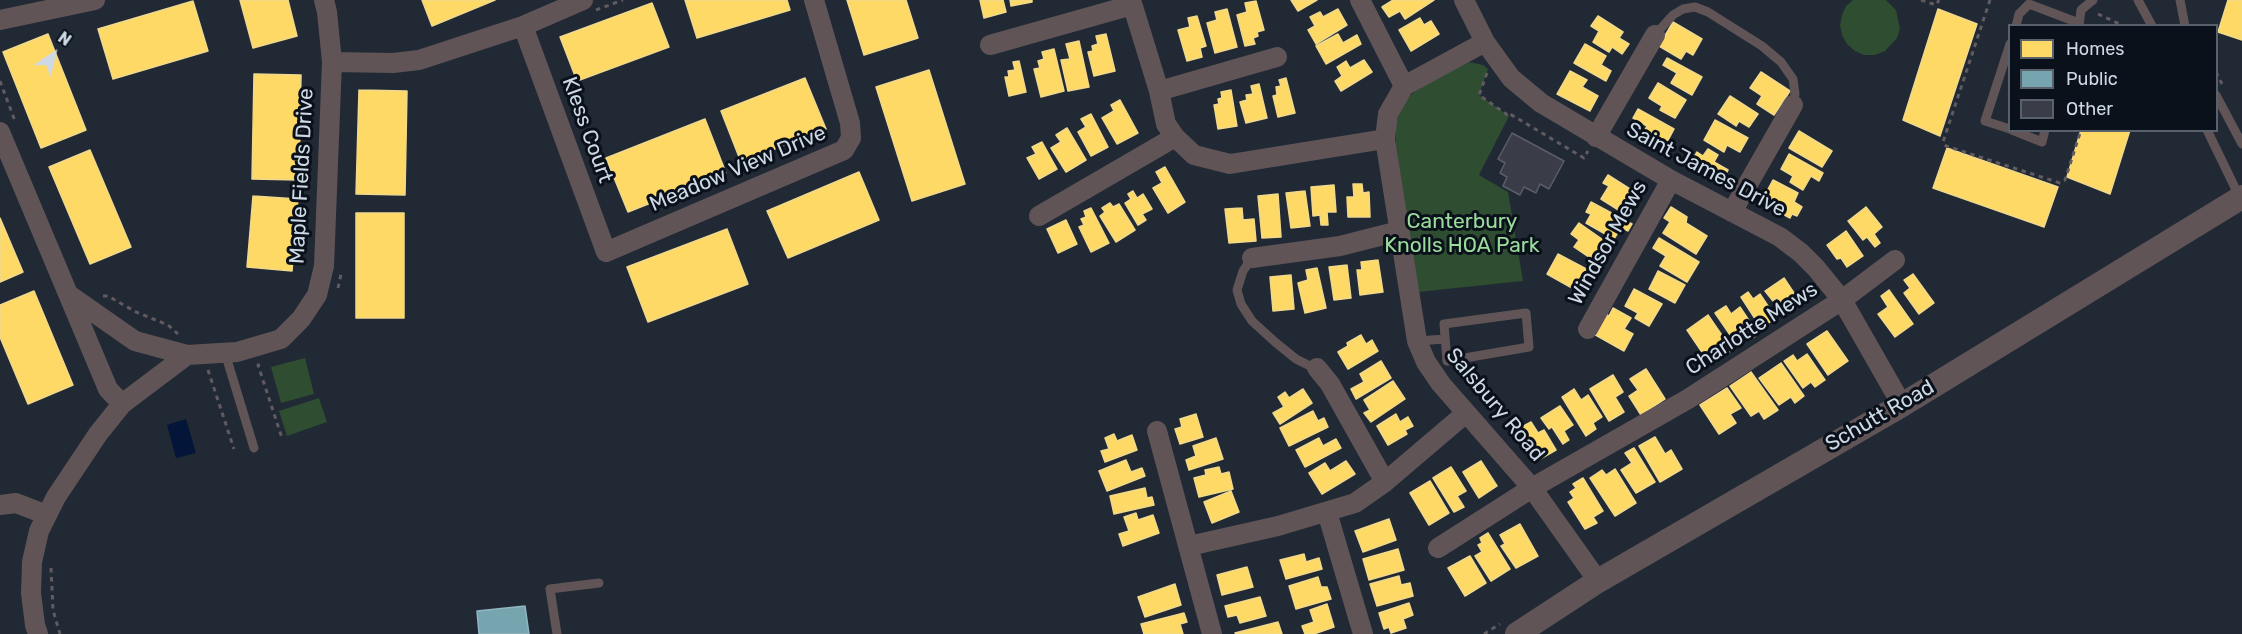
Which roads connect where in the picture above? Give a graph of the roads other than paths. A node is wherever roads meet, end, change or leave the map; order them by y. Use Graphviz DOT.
graph roads {
  1 [pos="95,0"];
  2 [pos="324,0"];
  3 [pos="583,0"];
  4 [pos="814,0"];
  5 [pos="1360,0"];
  6 [pos="1464,0"];
  7 [pos="2093,0"];
  8 [pos="2138,0"];
  9 [pos="2180,0"];
  10 [pos="1132,3"];
  11 [pos="0,20"];
  12 [pos="2016,24"];
  13 [pos="2079,24"];
  14 [pos="2151,24"];
  15 [pos="2185,24"];
  16 [pos="523,26"];
  17 [pos="1655,35"];
  18 [pos="1485,42"];
  19 [pos="990,45"];
  20 [pos="2008,51"];
  21 [pos="1277,57"];
  22 [pos="332,62"];
  23 [pos="1404,86"];
  24 [pos="1159,91"];
  25 [pos="2218,97"];
  26 [pos="1792,105"];
  27 [pos="8,128"];
  28 [pos="2008,129"];
  29 [pos="2016,132"];
  30 [pos="2044,132"];
  31 [pos="2208,132"];
  32 [pos="1175,136"];
  33 [pos="1385,139"];
  34 [pos="1594,141"];
  35 [pos="2242,144"];
  36 [pos="1671,180"];
  37 [pos="2241,198"];
  38 [pos="1732,212"];
  39 [pos="1039,216"];
  40 [pos="1400,231"];
  41 [pos="606,252"];
  42 [pos="1252,258"];
  43 [pos="1895,260"];
  44 [pos="69,296"];
  45 [pos="1842,300"];
  46 [pos="1588,329"];
  47 [pos="1445,339"];
  48 [pos="1417,340"];
  49 [pos="184,346"];
  50 [pos="225,353"];
  51 [pos="1317,369"];
  52 [pos="122,404"];
  53 [pos="1902,405"];
  54 [pos="1466,413"];
  55 [pos="1156,431"];
  56 [pos="254,448"];
  57 [pos="1385,482"];
  58 [pos="1532,488"];
  59 [pos="0,505"];
  60 [pos="1328,512"];
  61 [pos="47,515"];
  62 [pos="1189,546"];
  63 [pos="1438,548"];
  64 [pos="1598,581"];
  65 [pos="599,583"];
  66 [pos="38,634"];
  67 [pos="557,634"];
  68 [pos="1212,634"];
  69 [pos="1363,634"];
  70 [pos="1517,634"];
  1 -- 11 [label="street"];
  2 -- 22 [label="street, Maple Fields Drive"];
  3 -- 16 [label="street"];
  4 -- 41 [label="street, Meadow View Drive"];
  5 -- 23 [label="street"];
  6 -- 18 [label="street, Saint James Drive"];
  7 -- 13 [label="lane"];
  8 -- 14 [label="lane"];
  9 -- 15 [label="lane"];
  10 -- 19 [label="street"];
  10 -- 24 [label="street"];
  12 -- 13 [label="lane"];
  16 -- 22 [label="street"];
  16 -- 41 [label="street, Kless Court"];
  17 -- 26 [label="lane"];
  17 -- 34 [label="street"];
  18 -- 23 [label="street"];
  18 -- 34 [label="street, Saint James Drive"];
  20 -- 28 [label="lane"];
  21 -- 24 [label="street"];
  22 -- 50 [label="street, Maple Fields Drive"];
  23 -- 33 [label="street, Salsbury Road"];
  24 -- 32 [label="street"];
  25 -- 35 [label="lane"];
  26 -- 38 [label="street"];
  27 -- 44 [label="street"];
  29 -- 30 [label="lane"];
  31 -- 37 [label="lane"];
  32 -- 33 [label="street"];
  32 -- 39 [label="street"];
  33 -- 40 [label="street, Salsbury Road"];
  34 -- 36 [label="street, Saint James Drive"];
  36 -- 38 [label="street, Saint James Drive"];
  36 -- 46 [label="street, Windsor Mews"];
  37 -- 53 [label="street, Schutt Road"];
  38 -- 45 [label="street, Saint James Drive"];
  40 -- 42 [label="street"];
  40 -- 48 [label="street, Salsbury Road"];
  42 -- 51 [label="lane"];
  43 -- 45 [label="street, Charlotte Mews"];
  44 -- 49 [label="street, Maple Fields Drive"];
  44 -- 52 [label="street"];
  45 -- 53 [label="street, Saint James Drive"];
  45 -- 58 [label="street, Charlotte Mews"];
  47 -- 47 [label="lane"];
  47 -- 48 [label="lane"];
  48 -- 54 [label="street, Salsbury Road"];
  49 -- 50 [label="street, Maple Fields Drive"];
  49 -- 52 [label="street"];
  50 -- 56 [label="lane"];
  51 -- 57 [label="street"];
  52 -- 61 [label="street"];
  53 -- 64 [label="street, Schutt Road"];
  54 -- 57 [label="street"];
  54 -- 58 [label="street, Salsbury Road"];
  55 -- 62 [label="street"];
  57 -- 60 [label="street"];
  58 -- 63 [label="street, Charlotte Mews"];
  58 -- 64 [label="street, Salsbury Road"];
  59 -- 61 [label="street"];
  60 -- 62 [label="street"];
  60 -- 69 [label="street"];
  61 -- 66 [label="street"];
  62 -- 68 [label="street"];
  64 -- 70 [label="street, Schutt Road"];
  65 -- 67 [label="lane"];
}
